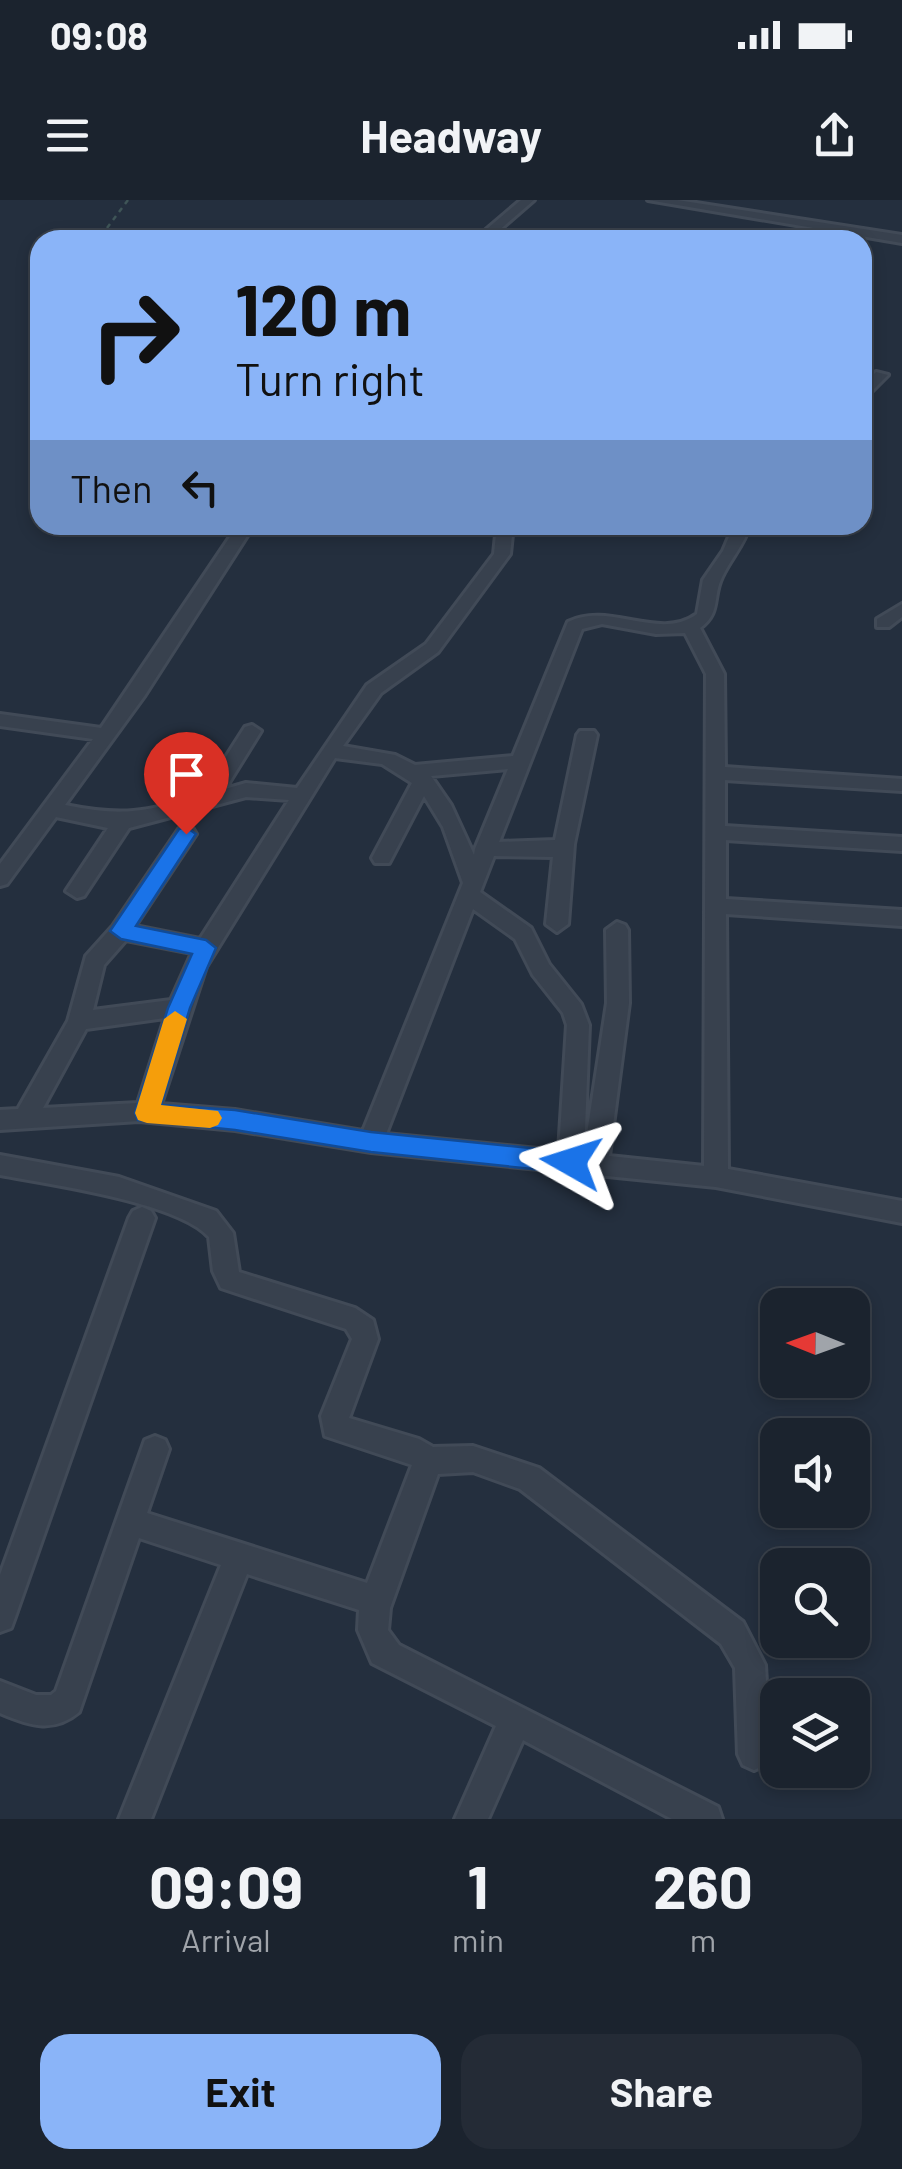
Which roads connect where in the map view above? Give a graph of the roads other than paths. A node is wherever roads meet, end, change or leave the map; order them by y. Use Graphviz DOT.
graph roads {
  1 [pos="528,200"];
  2 [pos="654,200"];
  3 [pos="734,200"];
  4 [pos="724,212"];
  5 [pos="492,230"];
  6 [pos="843,230"];
  7 [pos="872,234"];
  8 [pos="902,239"];
  9 [pos="880,375"];
  10 [pos="872,385"];
  11 [pos="239,535"];
  12 [pos="504,535"];
  13 [pos="739,535"];
  14 [pos="902,609"];
  15 [pos="883,622"];
  16 [pos="690,627"];
  17 [pos="0,720"];
  18 [pos="345,727"];
  19 [pos="252,731"];
  20 [pos="106,735"];
  21 [pos="587,736"];
  22 [pos="360,750"];
  23 [pos="330,751"];
  24 [pos="519,762"];
  25 [pos="716,773"];
  26 [pos="416,776"];
  27 [pos="902,786"];
  28 [pos="302,795"];
  29 [pos="208,800"];
  30 [pos="52,808"];
  31 [pos="123,821"];
  32 [pos="716,832"];
  33 [pos="186,834"];
  34 [pos="564,844"];
  35 [pos="902,844"];
  36 [pos="485,848"];
  37 [pos="382,858"];
  38 [pos="0,879"];
  39 [pos="470,888"];
  40 [pos="77,891"];
  41 [pos="716,906"];
  42 [pos="502,917"];
  43 [pos="902,918"];
  44 [pos="557,924"];
  45 [pos="454,928"];
  46 [pos="616,930"];
  47 [pos="121,931"];
  48 [pos="206,948"];
  49 [pos="179,1008"];
  50 [pos="79,1020"];
  51 [pos="147,1113"];
  52 [pos="13,1120"];
  53 [pos="371,1142"];
  54 [pos="584,1163"];
  55 [pos="0,1165"];
  56 [pos="716,1177"];
  57 [pos="902,1212"];
  58 [pos="142,1218"];
  59 [pos="155,1448"];
  60 [pos="427,1462"];
  61 [pos="130,1521"];
  62 [pos="240,1555"];
  63 [pos="377,1601"];
  64 [pos="0,1616"];
  65 [pos="0,1698"];
  66 [pos="516,1719"];
  67 [pos="754,1754"];
  68 [pos="135,1819"];
  69 [pos="471,1819"];
  70 [pos="706,1819"];
  1 -- 5 [label="street"];
  2 -- 4 [label="street"];
  3 -- 4 [label="street"];
  4 -- 6 [label="street"];
  7 -- 8 [label="street"];
  9 -- 10 [label="street"];
  11 -- 20 [label="street"];
  12 -- 18 [label="street"];
  13 -- 16 [label="street"];
  14 -- 15 [label="street"];
  16 -- 24 [label="street"];
  16 -- 25 [label="street"];
  17 -- 20 [label="street"];
  18 -- 22 [label="street"];
  18 -- 23 [label="street"];
  19 -- 29 [label="street"];
  20 -- 30 [label="street"];
  21 -- 34 [label="street"];
  22 -- 23 [label="street"];
  22 -- 26 [label="street"];
  23 -- 28 [label="street"];
  24 -- 26 [label="street"];
  24 -- 36 [label="street"];
  25 -- 27 [label="street"];
  25 -- 32 [label="street"];
  26 -- 37 [label="street"];
  26 -- 39 [label="street"];
  28 -- 29 [label="street"];
  28 -- 48 [label="street"];
  29 -- 31 [label="street"];
  30 -- 31 [label="street"];
  30 -- 38 [label="street"];
  31 -- 40 [label="street"];
  32 -- 35 [label="street"];
  32 -- 41 [label="street"];
  33 -- 47 [label="street"];
  34 -- 36 [label="street"];
  34 -- 44 [label="street"];
  36 -- 39 [label="street"];
  39 -- 42 [label="street"];
  39 -- 45 [label="street"];
  41 -- 43 [label="street"];
  41 -- 56 [label="street"];
  42 -- 45 [label="street"];
  42 -- 54 [label="street"];
  45 -- 53 [label="street"];
  46 -- 54 [label="street"];
  47 -- 48 [label="street"];
  47 -- 50 [label="street"];
  48 -- 49 [label="street"];
  49 -- 50 [label="street"];
  49 -- 51 [label="street"];
  50 -- 52 [label="street"];
  51 -- 52 [label="street"];
  51 -- 53 [label="street"];
  53 -- 54 [label="street"];
  54 -- 56 [label="street"];
  55 -- 60 [label="street"];
  56 -- 57 [label="street"];
  58 -- 64 [label="street"];
  59 -- 61 [label="street"];
  60 -- 63 [label="street"];
  60 -- 67 [label="street"];
  61 -- 62 [label="street"];
  61 -- 65 [label="street"];
  62 -- 63 [label="street"];
  62 -- 68 [label="street"];
  63 -- 66 [label="street"];
  66 -- 69 [label="street"];
  66 -- 70 [label="street"];
}
